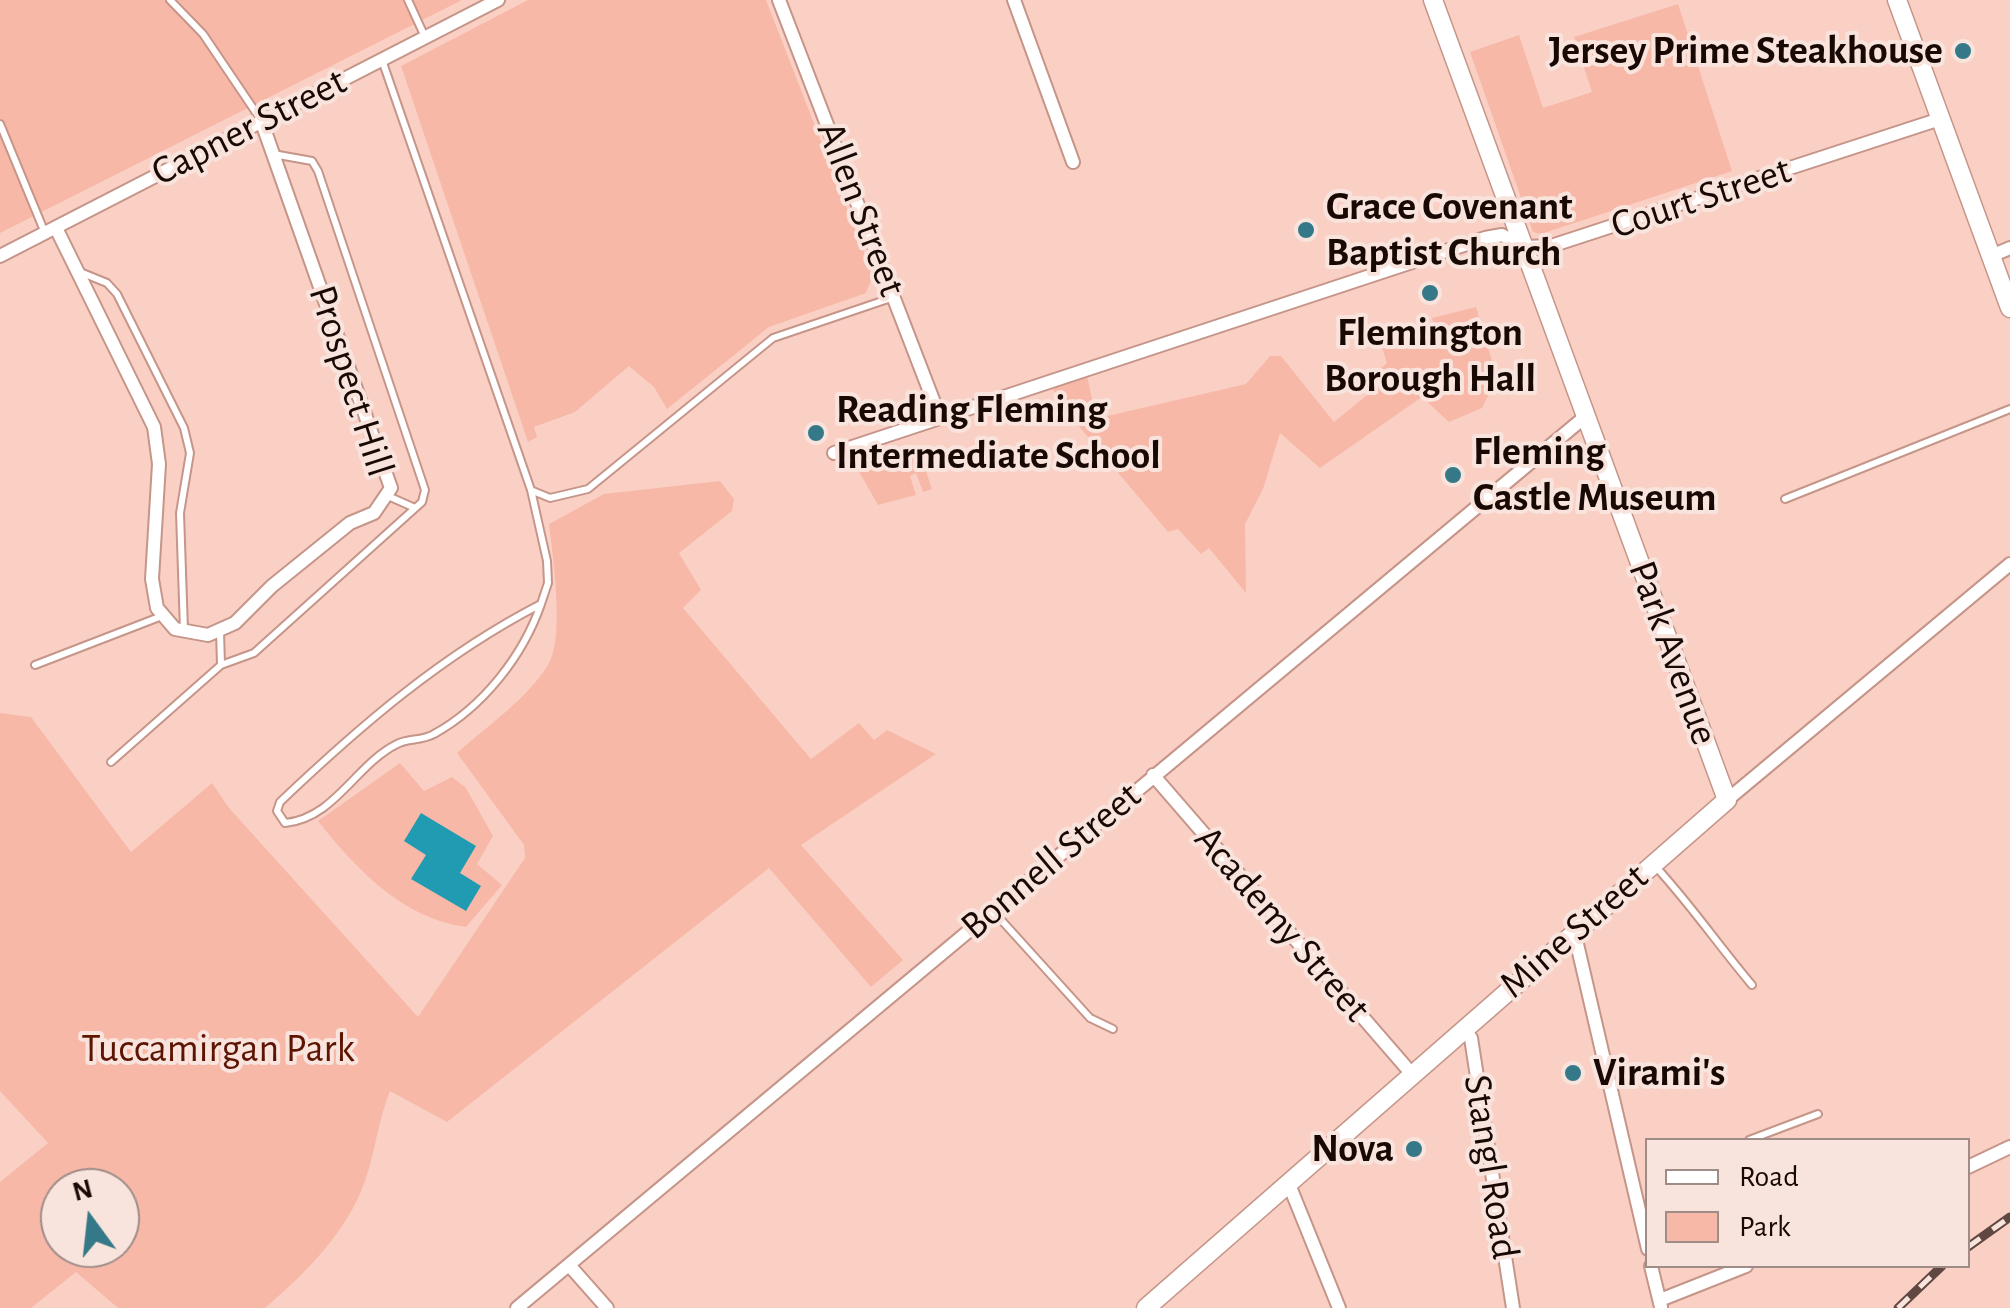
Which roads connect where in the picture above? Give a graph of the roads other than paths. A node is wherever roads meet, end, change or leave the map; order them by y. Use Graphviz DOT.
graph roads {
  1 [pos="170,0"];
  2 [pos="408,0"];
  3 [pos="498,0"];
  4 [pos="779,0"];
  5 [pos="1014,0"];
  6 [pos="1432,0"];
  7 [pos="1897,0"];
  8 [pos="424,38"];
  9 [pos="382,59"];
  10 [pos="1940,119"];
  11 [pos="261,120"];
  12 [pos="0,124"];
  13 [pos="273,154"];
  14 [pos="1073,162"];
  15 [pos="50,231"];
  16 [pos="1520,243"];
  17 [pos="2010,248"];
  18 [pos="0,256"];
  19 [pos="1991,256"];
  20 [pos="78,271"];
  21 [pos="895,296"];
  22 [pos="2010,308"];
  23 [pos="2010,408"];
  24 [pos="1586,416"];
  25 [pos="940,418"];
  26 [pos="834,453"];
  27 [pos="532,490"];
  28 [pos="386,496"];
  29 [pos="1785,499"];
  30 [pos="415,508"];
  31 [pos="2010,564"];
  32 [pos="541,604"];
  33 [pos="163,615"];
  34 [pos="220,630"];
  35 [pos="184,631"];
  36 [pos="35,665"];
  37 [pos="221,665"];
  38 [pos="111,762"];
  39 [pos="1153,775"];
  40 [pos="1728,800"];
  41 [pos="1652,862"];
  42 [pos="993,911"];
  43 [pos="1574,931"];
  44 [pos="1752,985"];
  45 [pos="1462,1029"];
  46 [pos="1113,1030"];
  47 [pos="1411,1074"];
  48 [pos="1818,1114"];
  49 [pos="1754,1138"];
  50 [pos="2010,1147"];
  51 [pos="1970,1167"];
  52 [pos="1288,1182"];
  53 [pos="1642,1208"];
  54 [pos="569,1265"];
  55 [pos="1652,1268"];
  56 [pos="1742,1268"];
  57 [pos="1661,1304"];
  58 [pos="518,1308"];
  59 [pos="607,1308"];
  60 [pos="1146,1308"];
  61 [pos="1339,1308"];
  62 [pos="1512,1308"];
  1 -- 11 [label="lane"];
  2 -- 8 [label="lane"];
  3 -- 8 [label="street, Capner Street"];
  4 -- 21 [label="street, Allen Street"];
  5 -- 14 [label="street"];
  6 -- 16 [label="street, Park Avenue"];
  7 -- 10 [label="street"];
  8 -- 9 [label="street, Capner Street"];
  9 -- 11 [label="street, Capner Street"];
  9 -- 27 [label="lane"];
  10 -- 16 [label="street, Court Street"];
  10 -- 19 [label="street"];
  11 -- 13 [label="street, Prospect Hill"];
  11 -- 15 [label="street, Capner Street"];
  12 -- 15 [label="lane"];
  13 -- 28 [label="street, Prospect Hill"];
  13 -- 30 [label="lane"];
  15 -- 18 [label="street, Capner Street"];
  15 -- 20 [label="street"];
  16 -- 24 [label="street, Park Avenue"];
  16 -- 25 [label="street, Court Street"];
  17 -- 19 [label="street"];
  19 -- 22 [label="street"];
  20 -- 33 [label="street"];
  20 -- 35 [label="lane"];
  21 -- 25 [label="street, Allen Street"];
  21 -- 27 [label="lane"];
  23 -- 29 [label="lane"];
  24 -- 39 [label="street, Bonnell Street"];
  24 -- 40 [label="street, Park Avenue"];
  25 -- 26 [label="street, Court Street"];
  27 -- 32 [label="lane"];
  28 -- 30 [label="lane"];
  28 -- 34 [label="street, Prospect Hill"];
  30 -- 37 [label="lane"];
  31 -- 40 [label="street, Mine Street"];
  32 -- 32 [label="lane"];
  33 -- 35 [label="street"];
  33 -- 36 [label="lane"];
  34 -- 35 [label="street"];
  34 -- 37 [label="lane"];
  37 -- 38 [label="lane"];
  39 -- 42 [label="street, Bonnell Street"];
  39 -- 47 [label="street, Academy Street"];
  40 -- 41 [label="street, Mine Street"];
  41 -- 43 [label="street, Mine Street"];
  41 -- 44 [label="lane"];
  42 -- 46 [label="lane"];
  42 -- 54 [label="street, Bonnell Street"];
  43 -- 45 [label="street, Mine Street"];
  43 -- 53 [label="street"];
  45 -- 47 [label="street, Mine Street"];
  45 -- 62 [label="street, Stangl Road"];
  47 -- 52 [label="street, Mine Street"];
  48 -- 49 [label="lane"];
  50 -- 51 [label="street"];
  52 -- 60 [label="street, Mine Street"];
  52 -- 61 [label="street"];
  54 -- 58 [label="street, Bonnell Street"];
  54 -- 59 [label="street"];
  55 -- 57 [label="street"];
  56 -- 57 [label="street"];
}
